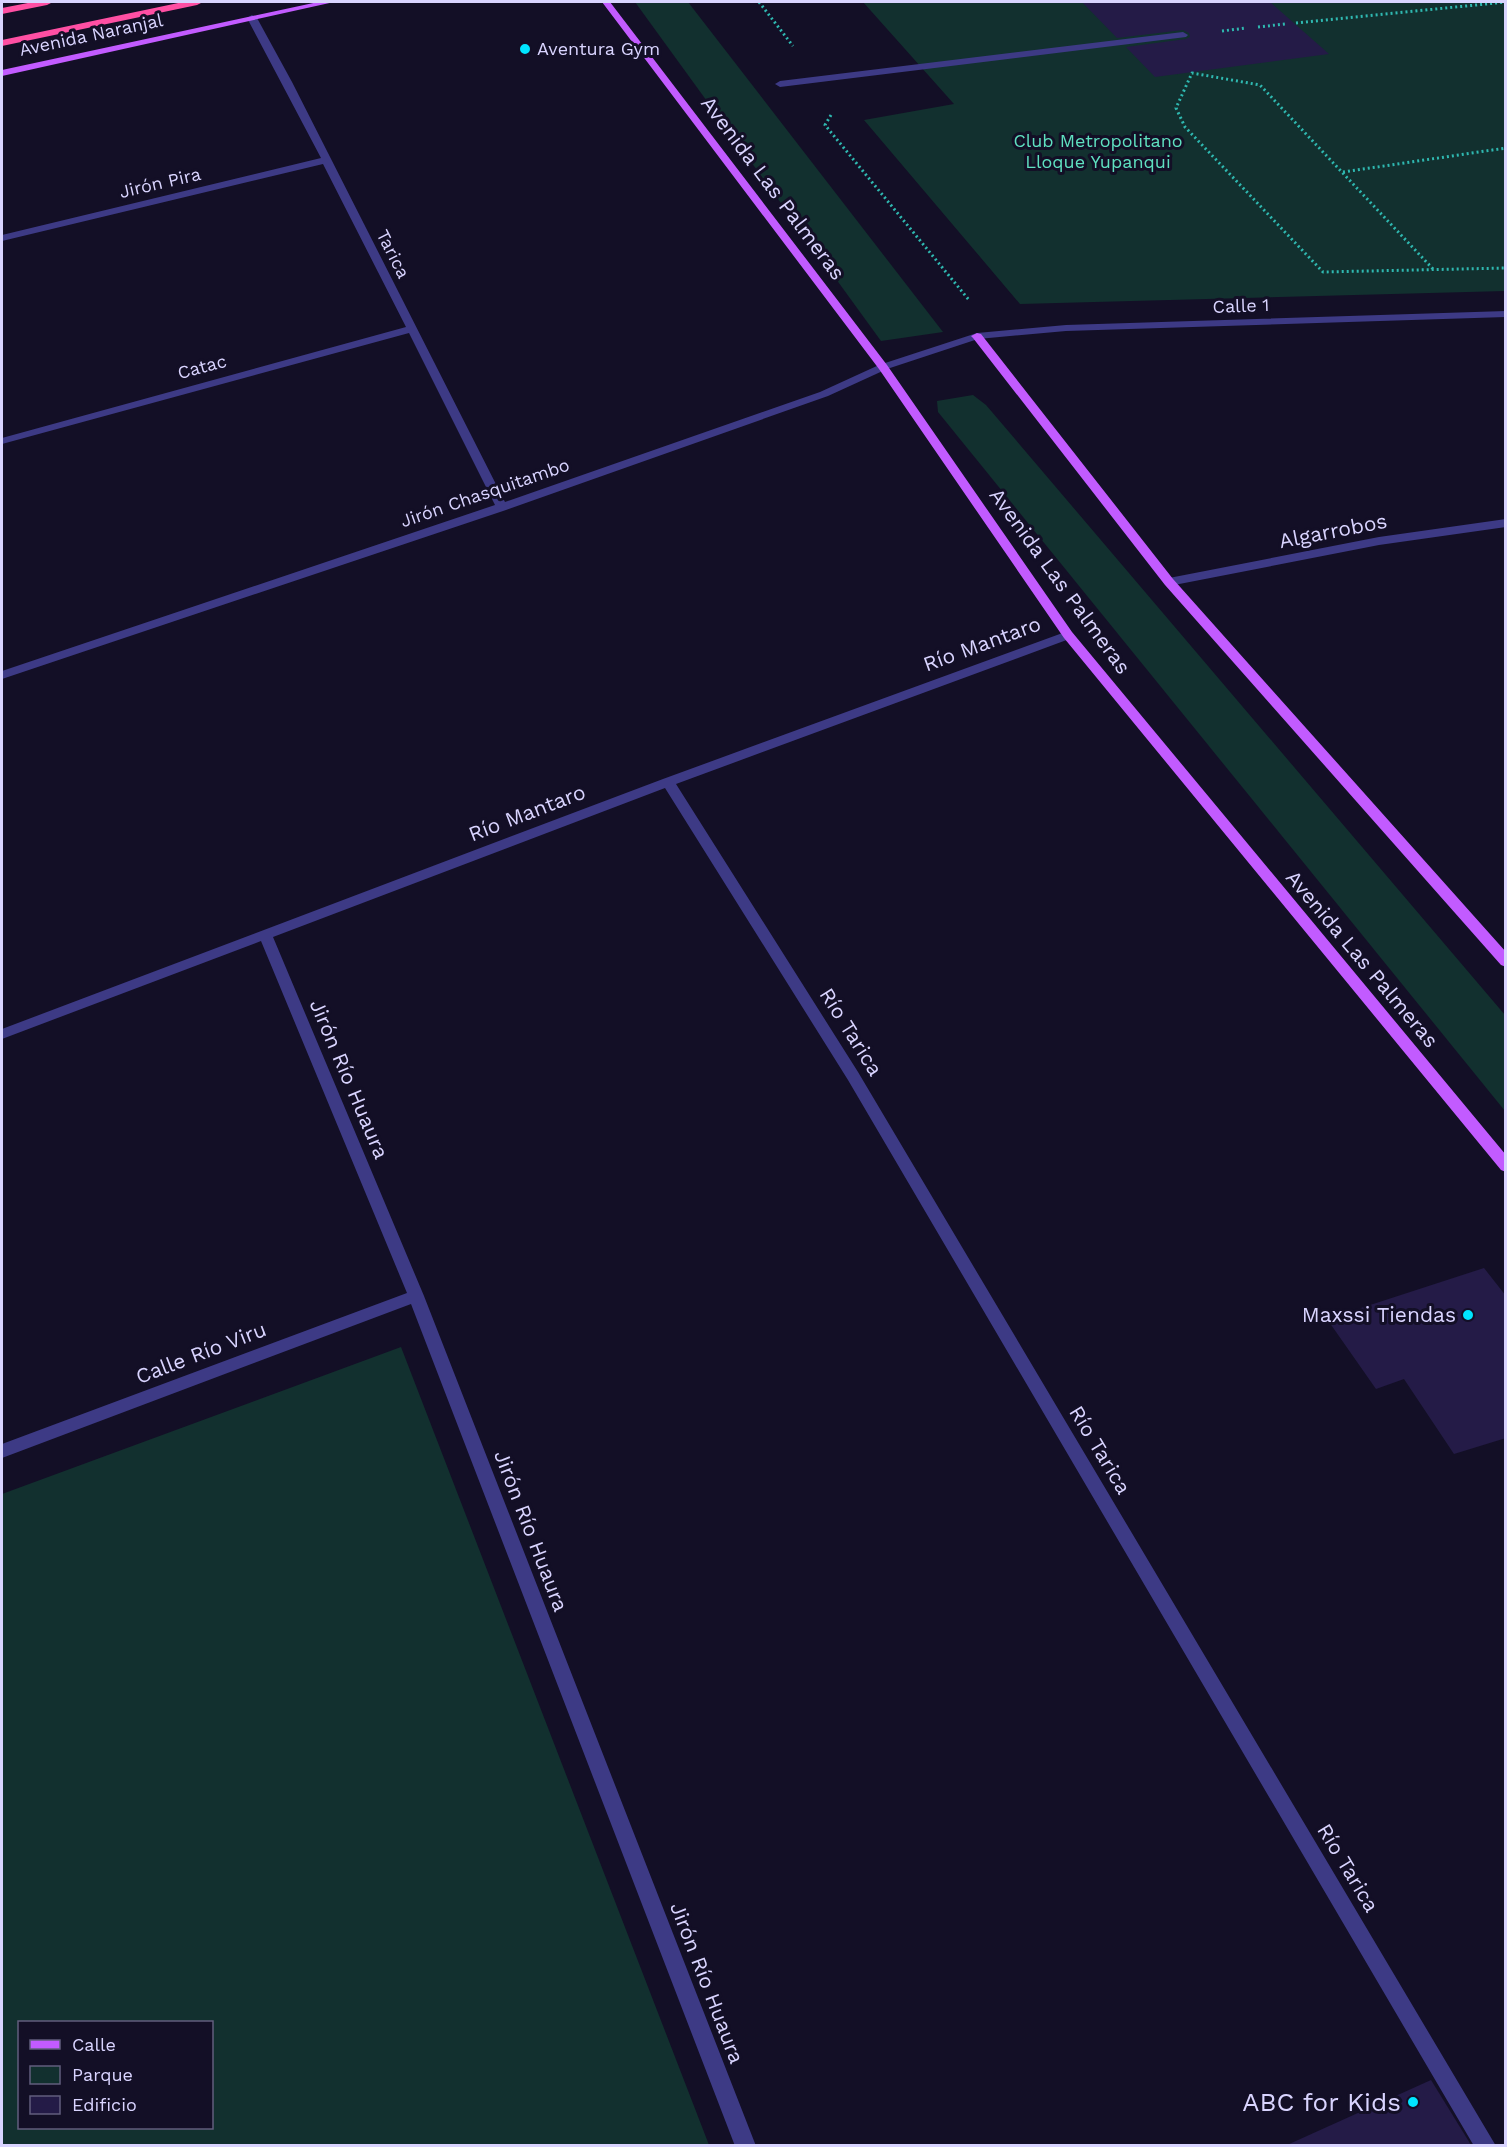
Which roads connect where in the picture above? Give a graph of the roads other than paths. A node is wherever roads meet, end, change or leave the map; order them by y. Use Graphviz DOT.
graph roads {
  1 [pos="47,2"];
  2 [pos="197,2"];
  3 [pos="329,2"];
  4 [pos="606,2"];
  5 [pos="2,11"];
  6 [pos="252,18"];
  7 [pos="1183,35"];
  8 [pos="2,43"];
  9 [pos="2,72"];
  10 [pos="780,84"];
  11 [pos="327,160"];
  12 [pos="2,238"];
  13 [pos="1506,314"];
  14 [pos="412,329"];
  15 [pos="977,336"];
  16 [pos="883,367"];
  17 [pos="2,441"];
  18 [pos="502,507"];
  19 [pos="1506,524"];
  20 [pos="1169,582"];
  21 [pos="1068,635"];
  22 [pos="2,675"];
  23 [pos="668,782"];
  24 [pos="265,935"];
  25 [pos="1506,962"];
  26 [pos="2,1034"];
  27 [pos="1506,1166"];
  28 [pos="416,1296"];
  29 [pos="2,1451"];
  30 [pos="746,2145"];
  31 [pos="1486,2145"];
  1 -- 5 [label="highway, Avenida Naranjal"];
  2 -- 8 [label="highway, Avenida Naranjal"];
  3 -- 6 [label="main road, Avenida Naranjal"];
  4 -- 16 [label="main road, Avenida Las Palmeras"];
  6 -- 9 [label="main road, Avenida Naranjal"];
  6 -- 11 [label="street, Tarica"];
  7 -- 10 [label="street"];
  11 -- 12 [label="street, Jirón Pira"];
  11 -- 14 [label="street, Tarica"];
  13 -- 15 [label="street, Calle 1"];
  14 -- 17 [label="street, Catac"];
  14 -- 18 [label="street, Tarica"];
  15 -- 16 [label="street, Jirón Chasquitambo"];
  15 -- 20 [label="main road"];
  16 -- 18 [label="street, Jirón Chasquitambo"];
  16 -- 21 [label="main road, Avenida Las Palmeras"];
  18 -- 22 [label="street, Jirón Chasquitambo"];
  19 -- 20 [label="street, Algarrobos"];
  20 -- 25 [label="main road"];
  21 -- 23 [label="street, Río Mantaro"];
  21 -- 27 [label="main road, Avenida Las Palmeras"];
  23 -- 24 [label="street, Río Mantaro"];
  23 -- 31 [label="street, Río Tarica"];
  24 -- 26 [label="street, Río Mantaro"];
  24 -- 28 [label="street, Jirón Río Huaura"];
  28 -- 29 [label="street, Calle Río Viru"];
  28 -- 30 [label="street, Jirón Río Huaura"];
}
